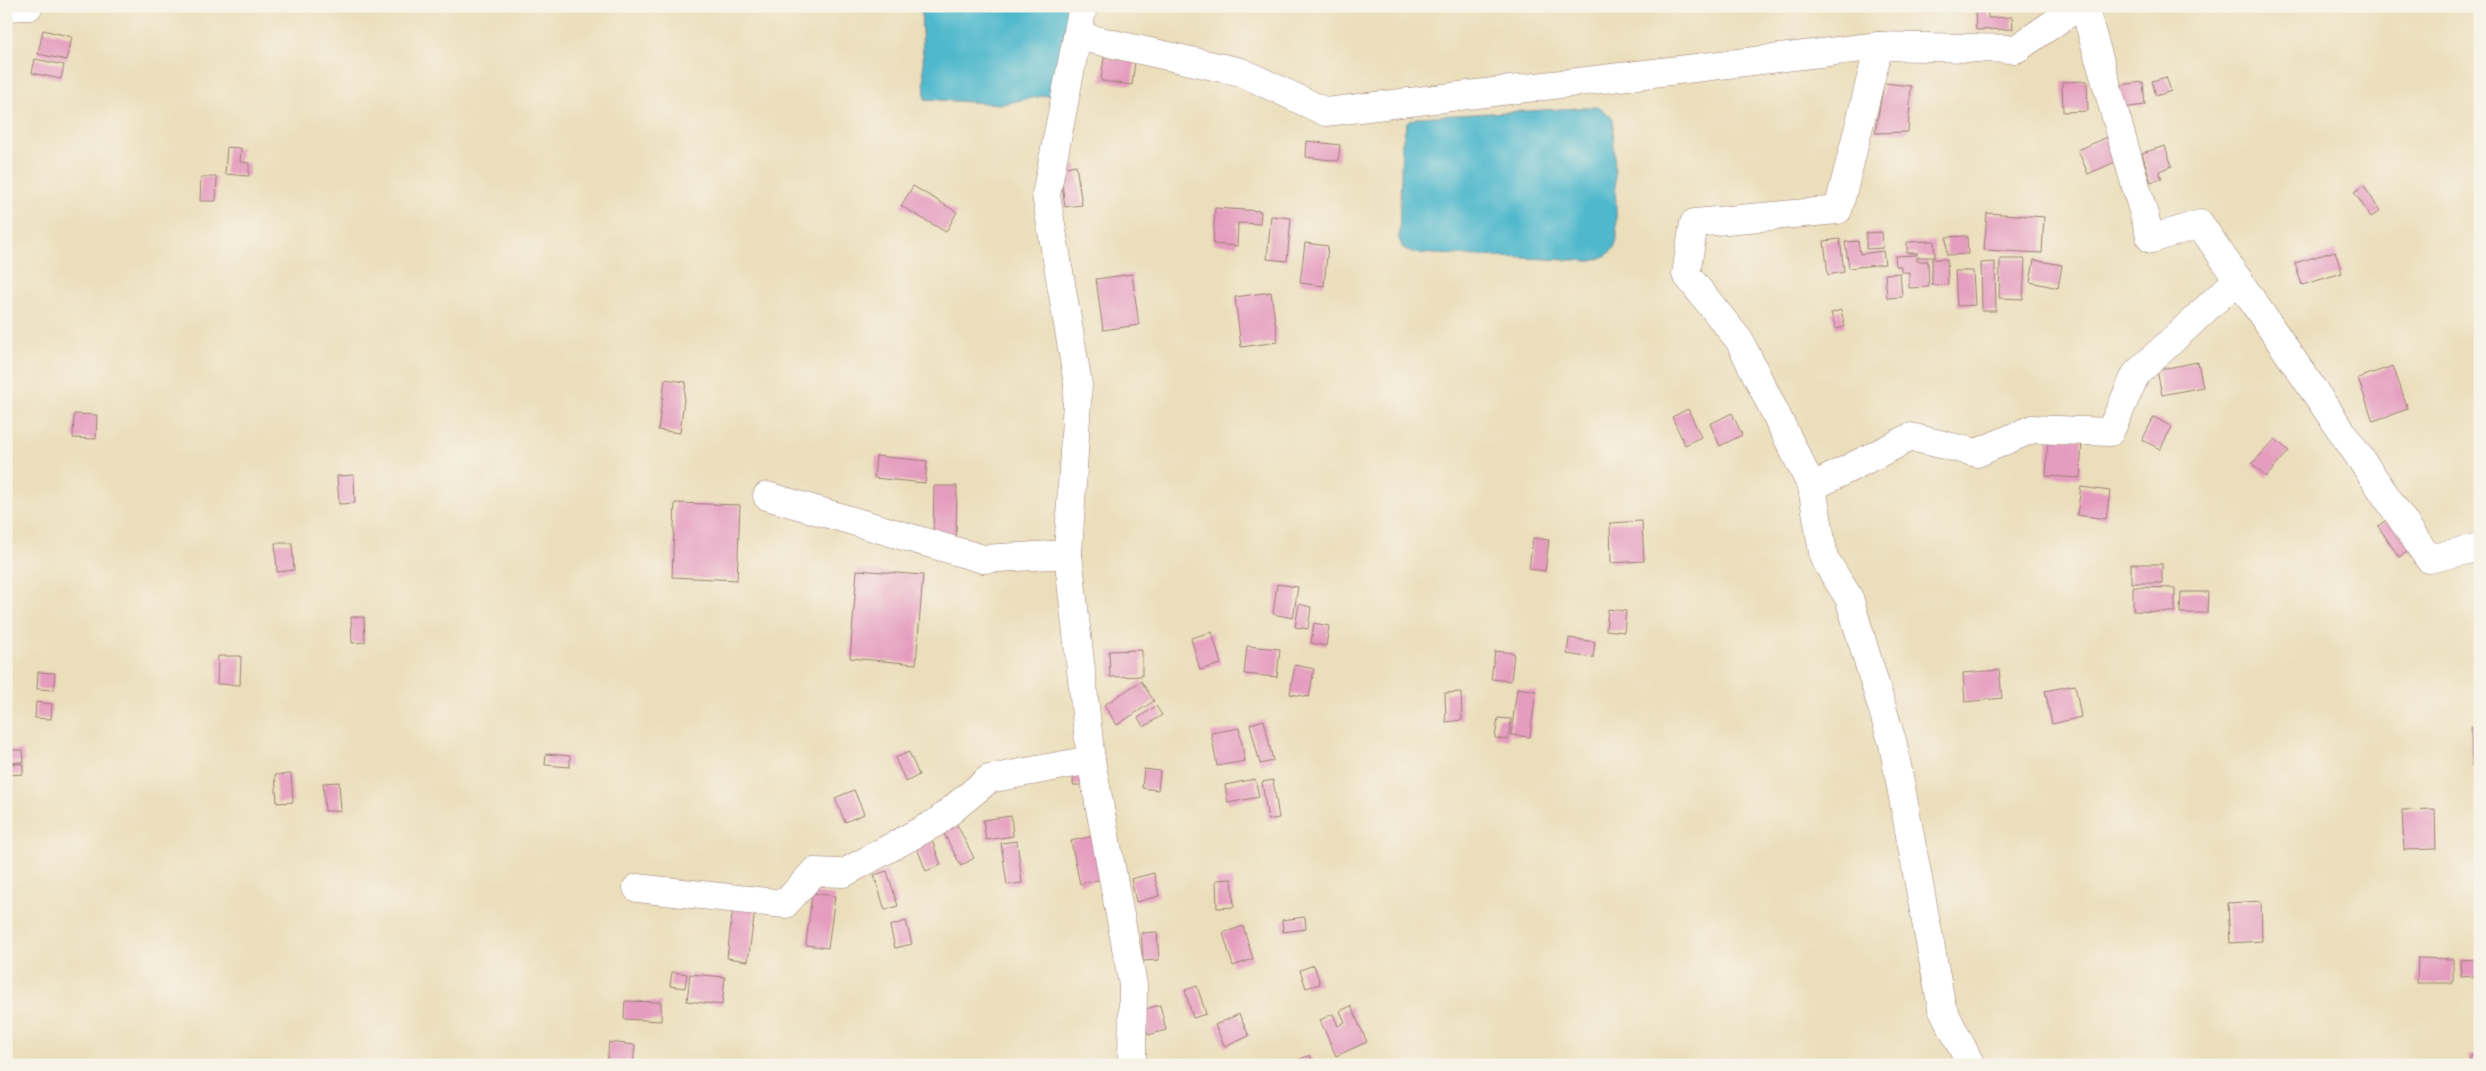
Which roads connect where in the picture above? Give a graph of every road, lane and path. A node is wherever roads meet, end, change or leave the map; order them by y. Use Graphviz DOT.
graph roads {
  1 [pos="29,6"];
  2 [pos="1083,6"];
  3 [pos="2079,6"];
  4 [pos="2084,6"];
  5 [pos="6,7"];
  6 [pos="1077,36"];
  7 [pos="1879,46"];
  8 [pos="2238,279"];
  9 [pos="1812,487"];
  10 [pos="768,496"];
  11 [pos="2480,547"];
  12 [pos="1068,554"];
  13 [pos="1091,760"];
  14 [pos="637,888"];
  15 [pos="1132,1065"];
  16 [pos="1971,1065"];
  1 -- 5 [label="street"];
  2 -- 6 [label="street"];
  3 -- 7 [label="street"];
  4 -- 8 [label="street"];
  6 -- 7 [label="street"];
  6 -- 12 [label="street"];
  7 -- 9 [label="street"];
  8 -- 9 [label="street"];
  8 -- 11 [label="street"];
  9 -- 16 [label="street"];
  10 -- 12 [label="street"];
  12 -- 13 [label="street"];
  13 -- 14 [label="street"];
  13 -- 15 [label="street"];
}
